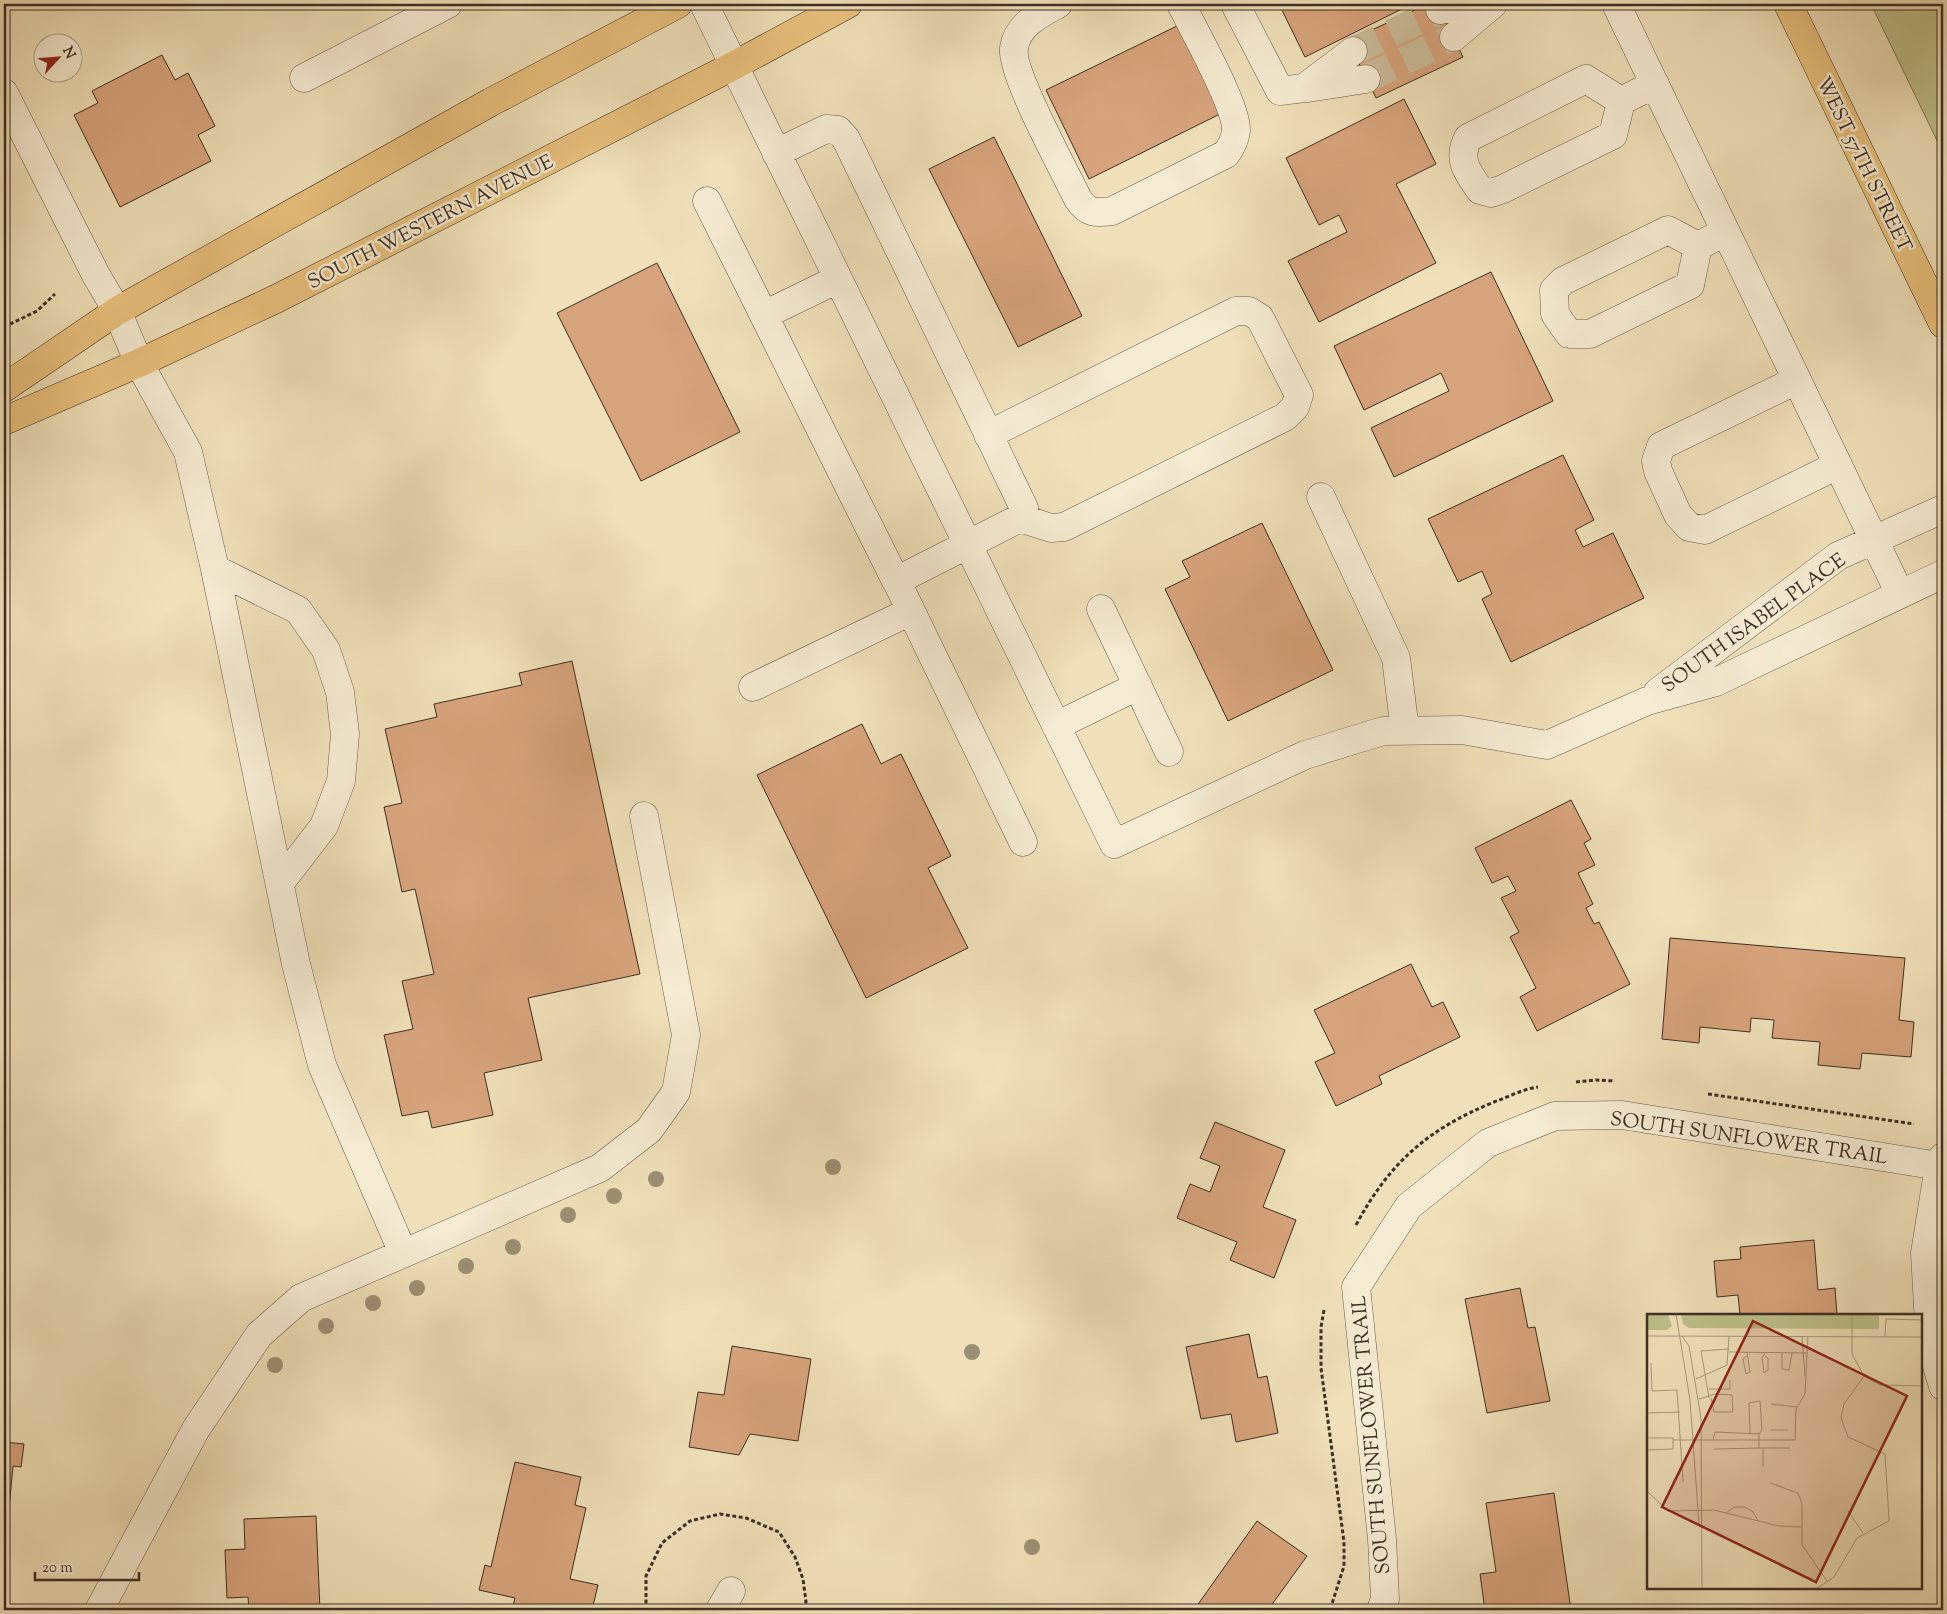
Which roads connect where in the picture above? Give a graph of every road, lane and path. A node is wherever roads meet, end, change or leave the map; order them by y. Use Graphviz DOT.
graph roads {
  1 [pos="448,4"];
  2 [pos="678,4"];
  3 [pos="704,4"];
  4 [pos="848,4"];
  5 [pos="1058,4"];
  6 [pos="1181,4"];
  7 [pos="1235,4"];
  8 [pos="1467,4"];
  9 [pos="1493,4"];
  10 [pos="1616,4"];
  11 [pos="1788,4"];
  12 [pos="1440,10"];
  13 [pos="1454,37"];
  14 [pos="1353,51"];
  15 [pos="735,65"];
  16 [pos="304,78"];
  17 [pos="1366,79"];
  18 [pos="1655,84"];
  19 [pos="1304,88"];
  20 [pos="4,94"];
  21 [pos="1622,101"];
  22 [pos="776,153"];
  23 [pos="707,201"];
  24 [pos="1725,232"];
  25 [pos="1698,246"];
  26 [pos="838,279"];
  27 [pos="55,294"];
  28 [pos="117,311"];
  29 [pos="764,315"];
  30 [pos="1943,324"];
  31 [pos="4,328"];
  32 [pos="139,363"];
  33 [pos="1797,380"];
  34 [pos="4,388"];
  35 [pos="4,421"];
  36 [pos="988,435"];
  37 [pos="1838,465"];
  38 [pos="1321,497"];
  39 [pos="1943,509"];
  40 [pos="1020,518"];
  41 [pos="1874,540"];
  42 [pos="968,545"];
  43 [pos="215,569"];
  44 [pos="1943,574"];
  45 [pos="896,580"];
  46 [pos="1900,594"];
  47 [pos="1101,609"];
  48 [pos="911,611"];
  49 [pos="1138,686"];
  50 [pos="753,687"];
  51 [pos="1647,700"];
  52 [pos="1056,726"];
  53 [pos="1405,731"];
  54 [pos="1169,752"];
  55 [pos="644,816"];
  56 [pos="1023,842"];
  57 [pos="280,883"];
  58 [pos="1570,1082"];
  59 [pos="1619,1082"];
  60 [pos="1545,1086"];
  61 [pos="1703,1093"];
  62 [pos="1914,1124"];
  63 [pos="1941,1162"];
  64 [pos="1354,1228"];
  65 [pos="403,1253"];
  66 [pos="1325,1309"];
  67 [pos="1943,1386"];
  68 [pos="99,1610"];
  69 [pos="646,1610"];
  70 [pos="803,1610"];
  71 [pos="1330,1610"];
  72 [pos="1381,1610"];
  1 -- 16 [label="street"];
  2 -- 28 [label="main road"];
  3 -- 15 [label="street"];
  4 -- 15 [label="main road, SOUTH WESTERN AVENUE"];
  5 -- 6 [label="street"];
  7 -- 19 [label="street"];
  8 -- 12 [label="street"];
  9 -- 13 [label="street"];
  10 -- 18 [label="street"];
  11 -- 30 [label="main road, WEST 57TH STREET"];
  14 -- 19 [label="street"];
  15 -- 22 [label="street"];
  15 -- 32 [label="main road, SOUTH WESTERN AVENUE"];
  17 -- 19 [label="street"];
  18 -- 21 [label="street"];
  18 -- 24 [label="street"];
  20 -- 28 [label="street"];
  21 -- 21 [label="street"];
  22 -- 26 [label="street"];
  22 -- 36 [label="street"];
  23 -- 29 [label="street"];
  24 -- 25 [label="street"];
  24 -- 33 [label="street"];
  25 -- 25 [label="street"];
  26 -- 29 [label="street"];
  26 -- 42 [label="street"];
  27 -- 31 [label="path"];
  28 -- 32 [label="street"];
  28 -- 34 [label="main road"];
  29 -- 45 [label="street"];
  32 -- 35 [label="main road, SOUTH WESTERN AVENUE"];
  32 -- 43 [label="street"];
  33 -- 37 [label="street"];
  33 -- 37 [label="street"];
  36 -- 40 [label="street"];
  36 -- 40 [label="street"];
  37 -- 41 [label="street"];
  38 -- 53 [label="street"];
  39 -- 41 [label="street, SOUTH ISABEL PLACE"];
  40 -- 42 [label="street"];
  41 -- 46 [label="street"];
  41 -- 51 [label="street, SOUTH ISABEL PLACE"];
  42 -- 45 [label="street"];
  42 -- 52 [label="street"];
  43 -- 57 [label="street"];
  43 -- 57 [label="street"];
  44 -- 46 [label="street, SOUTH ISABEL PLACE"];
  45 -- 48 [label="street"];
  46 -- 51 [label="street, SOUTH ISABEL PLACE"];
  47 -- 49 [label="street"];
  48 -- 50 [label="street"];
  48 -- 56 [label="street"];
  49 -- 52 [label="street"];
  49 -- 54 [label="street"];
  51 -- 53 [label="street, SOUTH ISABEL PLACE"];
  52 -- 53 [label="street, SOUTH ISABEL PLACE"];
  55 -- 65 [label="street"];
  57 -- 65 [label="street"];
  58 -- 59 [label="path"];
  60 -- 64 [label="path"];
  61 -- 62 [label="path"];
  63 -- 67 [label="street"];
  63 -- 72 [label="street, SOUTH SUNFLOWER TRAIL"];
  65 -- 68 [label="street"];
  66 -- 71 [label="path"];
  69 -- 70 [label="path"];
}
